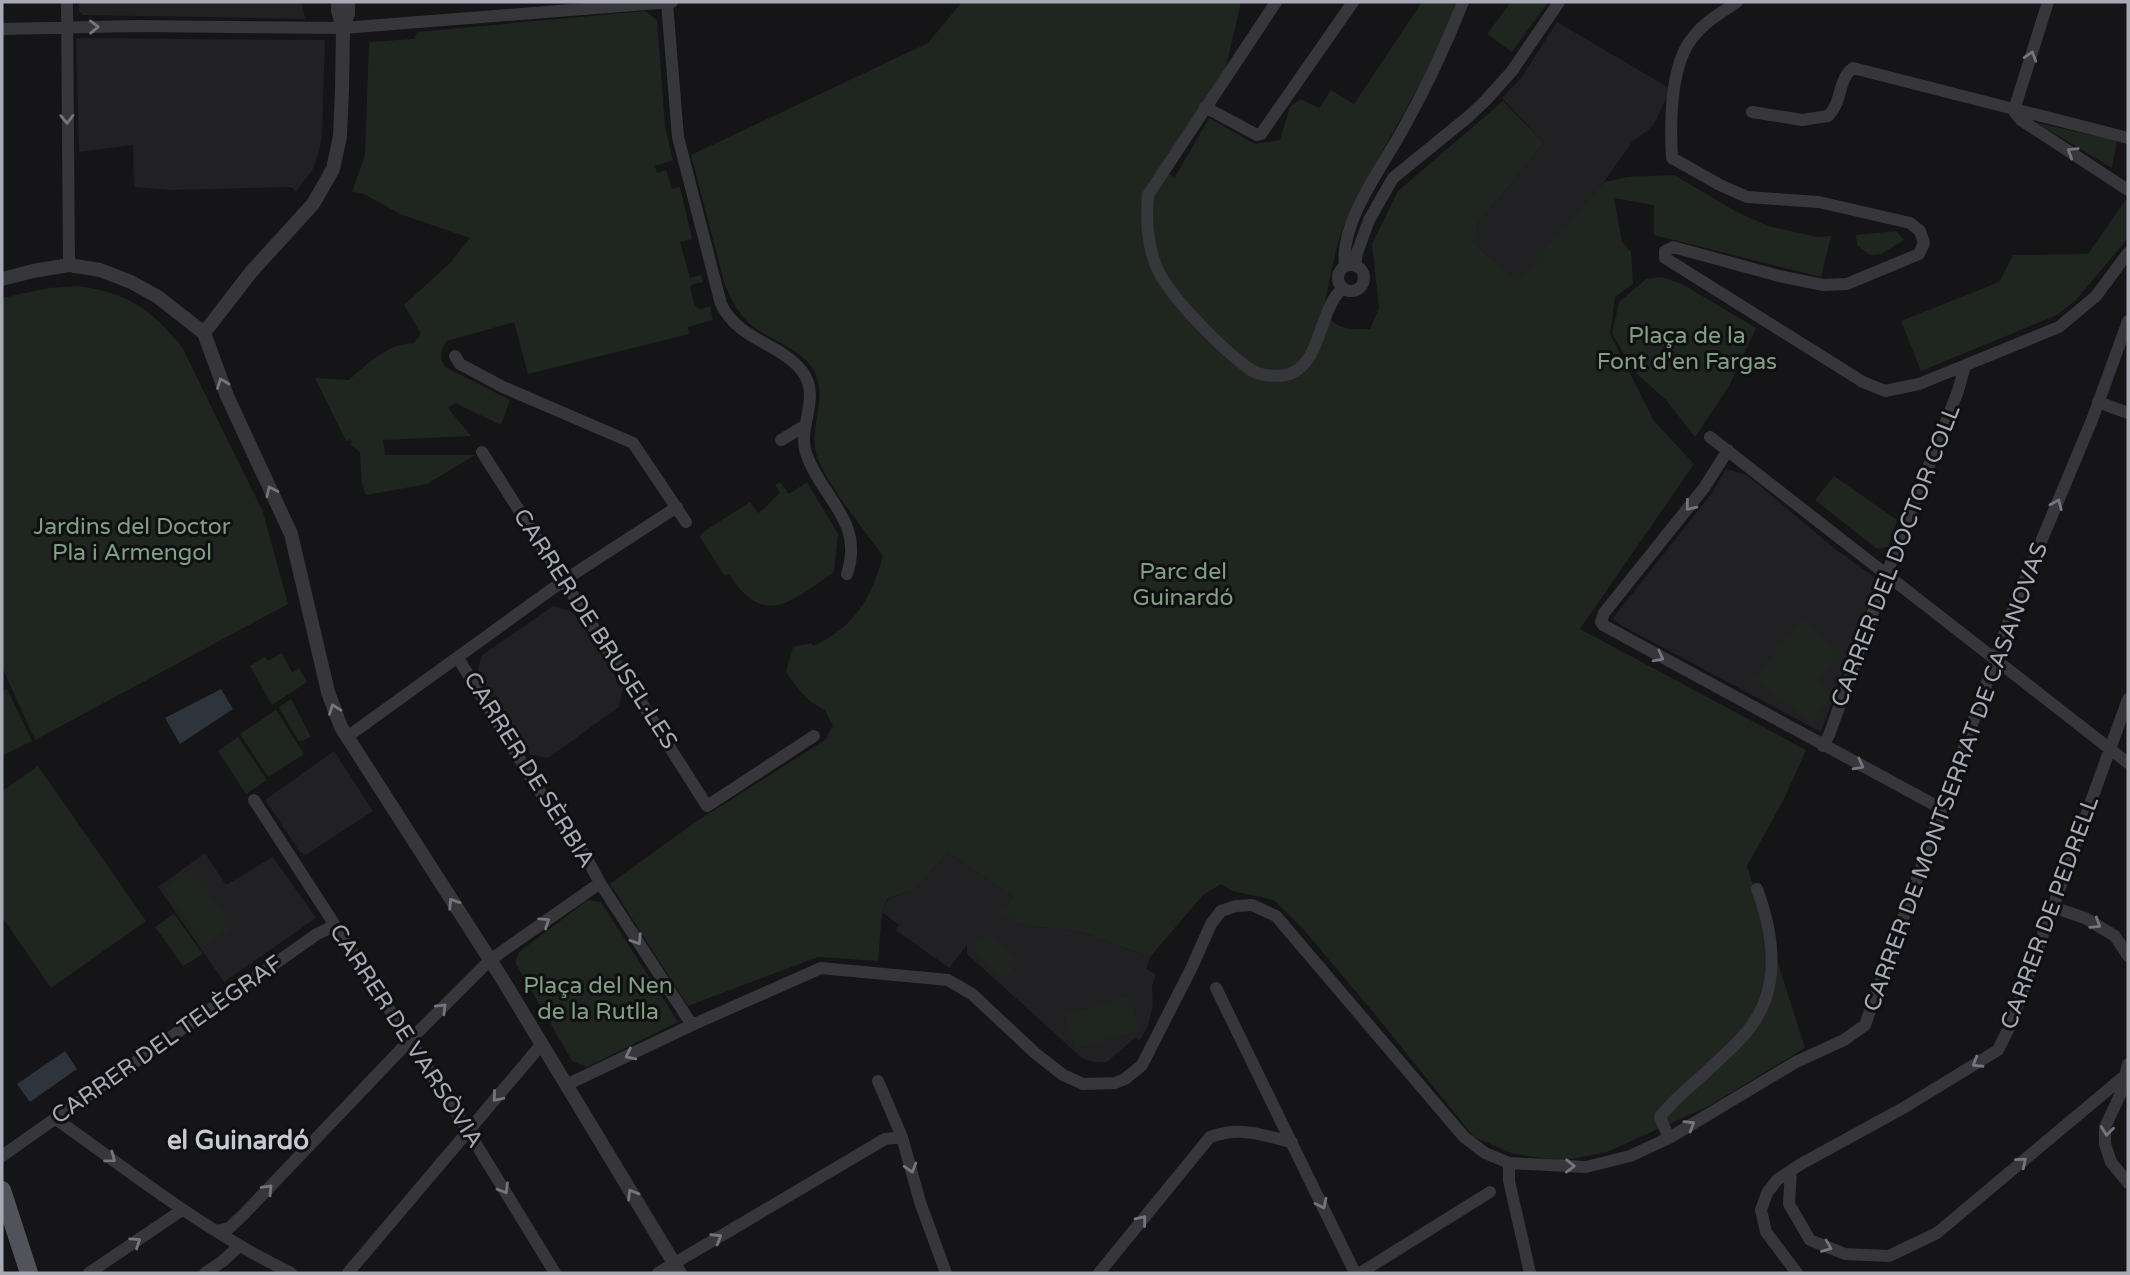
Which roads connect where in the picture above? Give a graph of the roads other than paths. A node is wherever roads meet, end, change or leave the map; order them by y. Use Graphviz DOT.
graph roads {
  1 [pos="66,2"];
  2 [pos="338,2"];
  3 [pos="348,2"];
  4 [pos="669,2"];
  5 [pos="1277,2"];
  6 [pos="1353,2"];
  7 [pos="1463,2"];
  8 [pos="1559,2"];
  9 [pos="1737,2"];
  10 [pos="2048,2"];
  11 [pos="66,27"];
  12 [pos="343,28"];
  13 [pos="2,29"];
  14 [pos="1205,107"];
  15 [pos="2014,110"];
  16 [pos="1752,112"];
  17 [pos="2128,138"];
  18 [pos="2128,190"];
  19 [pos="2128,255"];
  20 [pos="69,265"];
  21 [pos="1350,266"];
  22 [pos="2,279"];
  23 [pos="1343,288"];
  24 [pos="2128,321"];
  25 [pos="204,333"];
  26 [pos="455,356"];
  27 [pos="1965,366"];
  28 [pos="2098,402"];
  29 [pos="2128,413"];
  30 [pos="806,425"];
  31 [pos="1710,436"];
  32 [pos="780,440"];
  33 [pos="1728,450"];
  34 [pos="482,452"];
  35 [pos="677,507"];
  36 [pos="686,522"];
  37 [pos="1887,573"];
  38 [pos="847,574"];
  39 [pos="563,581"];
  40 [pos="458,658"];
  41 [pos="1995,658"];
  42 [pos="2128,699"];
  43 [pos="814,736"];
  44 [pos="346,737"];
  45 [pos="1823,746"];
  46 [pos="2111,750"];
  47 [pos="2128,763"];
  48 [pos="254,800"];
  49 [pos="1942,809"];
  50 [pos="600,883"];
  51 [pos="1757,889"];
  52 [pos="2052,907"];
  53 [pos="334,926"];
  54 [pos="2128,956"];
  55 [pos="490,960"];
  56 [pos="1216,988"];
  57 [pos="692,1025"];
  58 [pos="409,1041"];
  59 [pos="541,1045"];
  60 [pos="2127,1071"];
  61 [pos="878,1081"];
  62 [pos="566,1085"];
  63 [pos="56,1119"];
  64 [pos="468,1131"];
  65 [pos="902,1137"];
  66 [pos="1669,1138"];
  67 [pos="1292,1142"];
  68 [pos="2,1156"];
  69 [pos="1509,1163"];
  70 [pos="1791,1171"];
  71 [pos="2128,1183"];
  72 [pos="2,1190"];
  73 [pos="1490,1192"];
  74 [pos="182,1210"];
  75 [pos="2,1223"];
  76 [pos="216,1231"];
  77 [pos="239,1246"];
  78 [pos="677,1269"];
  79 [pos="17,1273"];
  80 [pos="29,1273"];
  81 [pos="89,1273"];
  82 [pos="205,1273"];
  83 [pos="291,1273"];
  84 [pos="348,1273"];
  85 [pos="555,1273"];
  86 [pos="658,1273"];
  87 [pos="946,1273"];
  88 [pos="1099,1273"];
  89 [pos="1358,1273"];
  90 [pos="1530,1273"];
  91 [pos="1797,1273"];
  1 -- 11 [label="street"];
  2 -- 12 [label="street"];
  3 -- 12 [label="street"];
  4 -- 12 [label="street"];
  4 -- 30 [label="street"];
  5 -- 14 [label="street"];
  6 -- 14 [label="street"];
  7 -- 21 [label="street"];
  8 -- 21 [label="street"];
  9 -- 27 [label="street"];
  15 -- 10 [label="street, one-way"];
  11 -- 12 [label="street, one-way"];
  11 -- 13 [label="street"];
  11 -- 20 [label="street, one-way"];
  12 -- 25 [label="street"];
  14 -- 23 [label="street"];
  15 -- 16 [label="street"];
  15 -- 17 [label="street"];
  18 -- 15 [label="street, one-way"];
  19 -- 27 [label="street"];
  20 -- 22 [label="street"];
  20 -- 25 [label="street"];
  21 -- 23 [label="street"];
  21 -- 23 [label="street"];
  24 -- 28 [label="street, CARRER DE MONTSERRAT DE CASANOVAS"];
  44 -- 25 [label="street, one-way"];
  26 -- 35 [label="street"];
  27 -- 37 [label="street, CARRER DEL DOCTOR COLL"];
  28 -- 29 [label="street"];
  41 -- 28 [label="street, CARRER DE MONTSERRAT DE CASANOVAS, one-way"];
  30 -- 32 [label="street"];
  30 -- 38 [label="street"];
  31 -- 33 [label="street"];
  33 -- 37 [label="street"];
  33 -- 45 [label="street, one-way"];
  34 -- 39 [label="street, CARRER DE BRUSEL·LES"];
  35 -- 36 [label="street"];
  35 -- 39 [label="street"];
  37 -- 41 [label="street"];
  37 -- 45 [label="street, CARRER DEL DOCTOR COLL"];
  39 -- 40 [label="street"];
  39 -- 43 [label="street, CARRER DE BRUSEL·LES"];
  40 -- 44 [label="street"];
  40 -- 50 [label="street, CARRER DE SÈRBIA"];
  41 -- 46 [label="street"];
  41 -- 49 [label="street, CARRER DE MONTSERRAT DE CASANOVAS"];
  42 -- 46 [label="street, CARRER DE PEDRELL"];
  55 -- 44 [label="street, one-way"];
  45 -- 49 [label="street, one-way"];
  46 -- 47 [label="street"];
  46 -- 52 [label="street, CARRER DE PEDRELL"];
  48 -- 53 [label="street, CARRER DE VARSÒVIA"];
  66 -- 49 [label="street, CARRER DE MONTSERRAT DE CASANOVAS, one-way"];
  55 -- 50 [label="street, one-way"];
  50 -- 57 [label="street, CARRER DE SÈRBIA, one-way"];
  51 -- 66 [label="street"];
  52 -- 54 [label="street, one-way"];
  52 -- 70 [label="street, CARRER DE PEDRELL, one-way"];
  53 -- 58 [label="street, CARRER DE VARSÒVIA"];
  53 -- 63 [label="street, CARRER DEL TELÈGRAF"];
  58 -- 55 [label="street, one-way"];
  55 -- 59 [label="street"];
  56 -- 67 [label="street"];
  57 -- 62 [label="street, one-way"];
  57 -- 69 [label="street"];
  58 -- 64 [label="street, CARRER DE VARSÒVIA"];
  76 -- 58 [label="street, one-way"];
  59 -- 62 [label="street"];
  59 -- 64 [label="street, one-way"];
  70 -- 60 [label="street, one-way"];
  60 -- 71 [label="street, one-way"];
  61 -- 65 [label="street"];
  78 -- 62 [label="street, one-way"];
  63 -- 68 [label="street, CARRER DEL TELÈGRAF"];
  63 -- 74 [label="street, one-way"];
  64 -- 84 [label="street"];
  64 -- 85 [label="street, CARRER DE VARSÒVIA, one-way"];
  78 -- 65 [label="street, one-way"];
  65 -- 87 [label="street, one-way"];
  69 -- 66 [label="street, CARRER DE MONTSERRAT DE CASANOVAS, one-way"];
  88 -- 67 [label="street, one-way"];
  67 -- 89 [label="street, one-way"];
  69 -- 90 [label="street"];
  70 -- 91 [label="street, CARRER DE PEDRELL"];
  72 -- 80 [label="main road"];
  73 -- 89 [label="street"];
  74 -- 76 [label="street"];
  81 -- 74 [label="street, one-way"];
  75 -- 79 [label="main road"];
  76 -- 77 [label="street"];
  77 -- 82 [label="street"];
  77 -- 83 [label="street"];
  78 -- 86 [label="street"];
}
